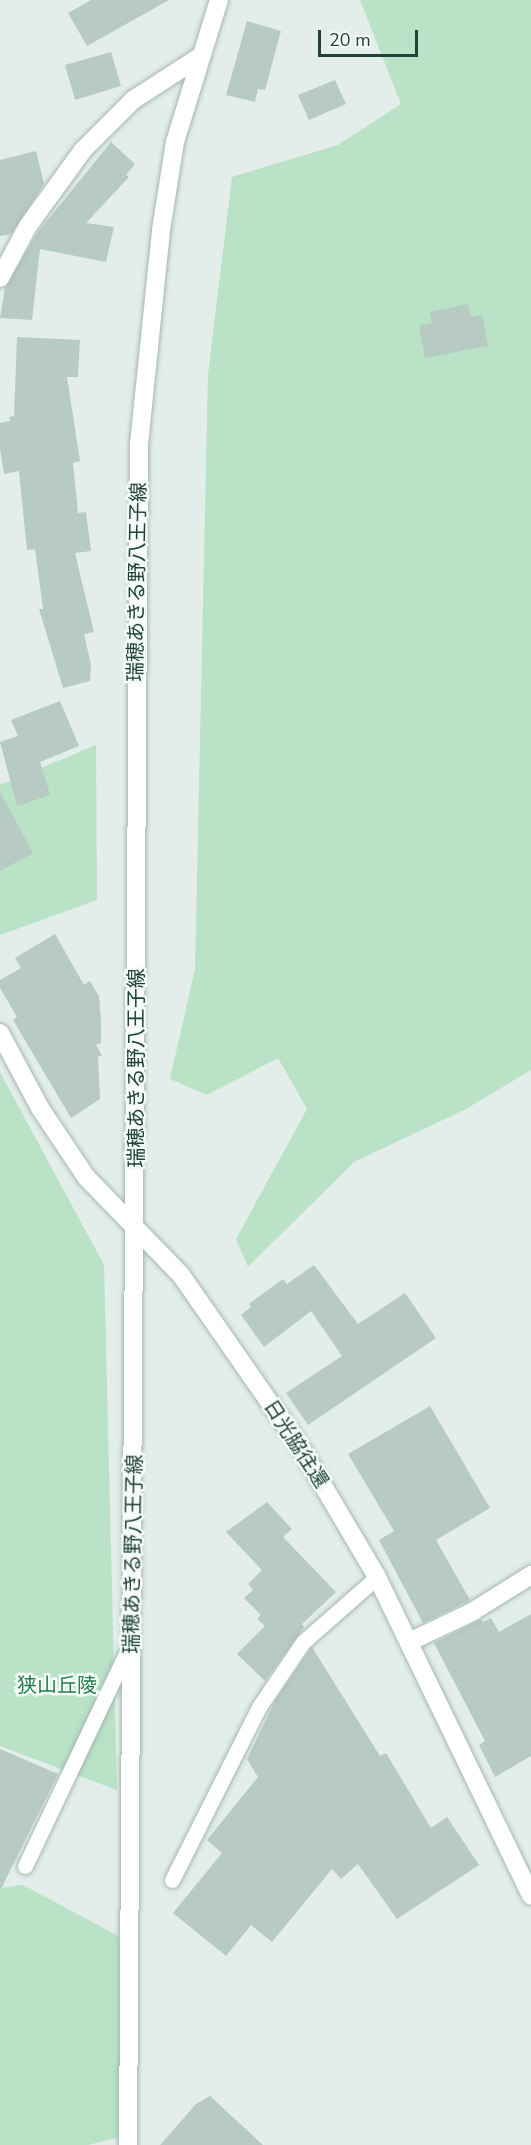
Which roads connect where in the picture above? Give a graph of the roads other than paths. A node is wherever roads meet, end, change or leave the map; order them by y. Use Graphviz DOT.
graph roads {
  1 [pos="219,0"];
  2 [pos="201,56"];
  3 [pos="0,278"];
  4 [pos="0,1033"];
  5 [pos="136,1230"];
  6 [pos="531,1575"];
  7 [pos="377,1577"];
  8 [pos="132,1641"];
  9 [pos="409,1642"];
  10 [pos="25,1866"];
  11 [pos="172,1880"];
  12 [pos="531,1896"];
  13 [pos="128,2145"];
  1 -- 2 [label="main road, 瑞穂あきる野八王子線"];
  2 -- 3 [label="main road"];
  2 -- 5 [label="main road, 瑞穂あきる野八王子線"];
  4 -- 5 [label="main road, 日光脇往還"];
  5 -- 7 [label="main road, 日光脇往還"];
  5 -- 8 [label="main road, 瑞穂あきる野八王子線"];
  6 -- 9 [label="main road"];
  7 -- 9 [label="main road, 日光脇往還"];
  7 -- 11 [label="lane"];
  8 -- 10 [label="lane"];
  8 -- 13 [label="main road, 瑞穂あきる野八王子線"];
  9 -- 12 [label="main road, 日光脇往還"];
}
